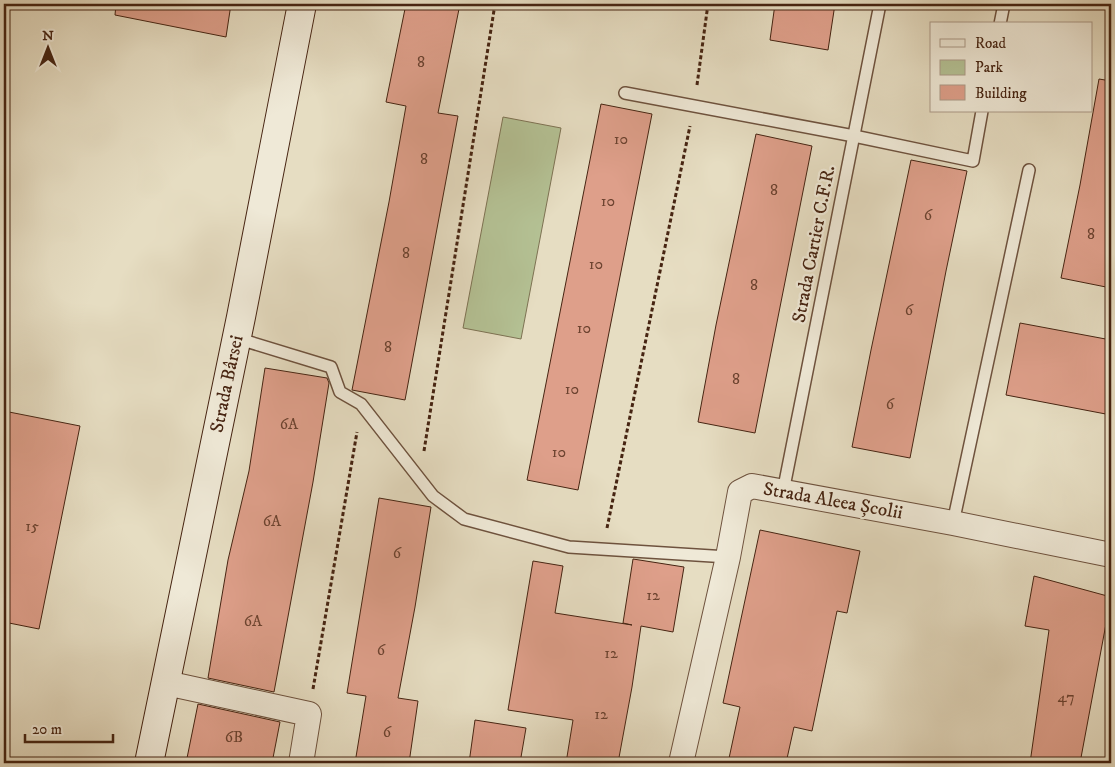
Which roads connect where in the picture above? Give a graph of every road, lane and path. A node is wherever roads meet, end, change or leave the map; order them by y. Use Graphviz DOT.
graph roads {
  1 [pos="302,4"];
  2 [pos="496,4"];
  3 [pos="708,4"];
  4 [pos="880,4"];
  5 [pos="1004,4"];
  6 [pos="1000,22"];
  7 [pos="625,93"];
  8 [pos="694,106"];
  9 [pos="982,112"];
  10 [pos="854,136"];
  11 [pos="1029,170"];
  12 [pos="236,338"];
  13 [pos="362,404"];
  14 [pos="419,478"];
  15 [pos="783,492"];
  16 [pos="953,523"];
  17 [pos="603,549"];
  18 [pos="1111,555"];
  19 [pos="728,557"];
  20 [pos="166,683"];
  21 [pos="309,714"];
  22 [pos="149,763"];
  23 [pos="301,763"];
  24 [pos="681,763"];
  1 -- 12 [label="street, Strada Bârsei"];
  2 -- 14 [label="path"];
  3 -- 8 [label="path"];
  4 -- 10 [label="lane, Strada Cartier C.F.R."];
  5 -- 6 [label="lane"];
  7 -- 8 [label="lane"];
  8 -- 10 [label="lane"];
  8 -- 17 [label="path"];
  9 -- 10 [label="lane"];
  10 -- 15 [label="lane, Strada Cartier C.F.R."];
  11 -- 16 [label="lane"];
  12 -- 13 [label="lane"];
  12 -- 20 [label="street, Strada Bârsei"];
  13 -- 14 [label="lane"];
  13 -- 21 [label="path"];
  14 -- 17 [label="lane"];
  15 -- 16 [label="street, Strada Aleea Școlii"];
  15 -- 19 [label="street, Strada Aleea Școlii"];
  16 -- 18 [label="street, Strada Aleea Școlii"];
  17 -- 19 [label="lane"];
  19 -- 24 [label="street, Strada Aleea Școlii"];
  20 -- 21 [label="street"];
  20 -- 22 [label="street, Strada Bârsei"];
  21 -- 23 [label="street"];
}
